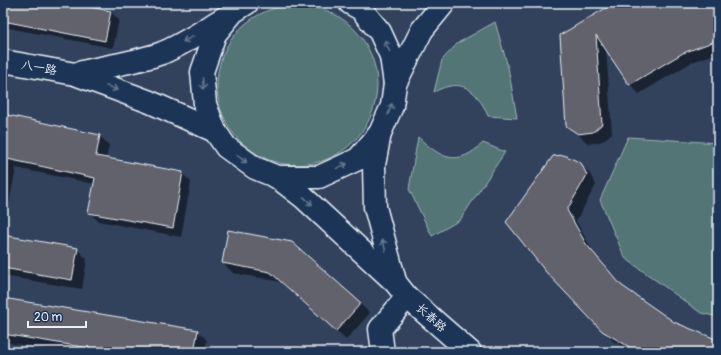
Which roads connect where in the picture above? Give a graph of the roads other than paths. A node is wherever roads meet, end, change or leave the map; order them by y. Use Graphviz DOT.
graph roads {
  1 [pos="350,3"];
  2 [pos="444,3"];
  3 [pos="240,7"];
  4 [pos="3,61"];
  5 [pos="75,74"];
  6 [pos="395,84"];
  7 [pos="215,131"];
  8 [pos="380,134"];
  9 [pos="278,177"];
  10 [pos="401,290"];
  11 [pos="383,352"];
  12 [pos="470,352"];
  6 -- 1 [label="main road, one-way"];
  2 -- 6 [label="main road"];
  3 -- 5 [label="main road, one-way"];
  3 -- 7 [label="main road, one-way"];
  4 -- 5 [label="main road, 八一路"];
  5 -- 7 [label="main road, 八一路, one-way"];
  8 -- 6 [label="main road, one-way"];
  7 -- 9 [label="main road, one-way"];
  9 -- 8 [label="main road, one-way"];
  10 -- 8 [label="main road, one-way"];
  9 -- 10 [label="main road, 长春路, one-way"];
  10 -- 11 [label="main road"];
  10 -- 12 [label="main road, 长春路"];
}
